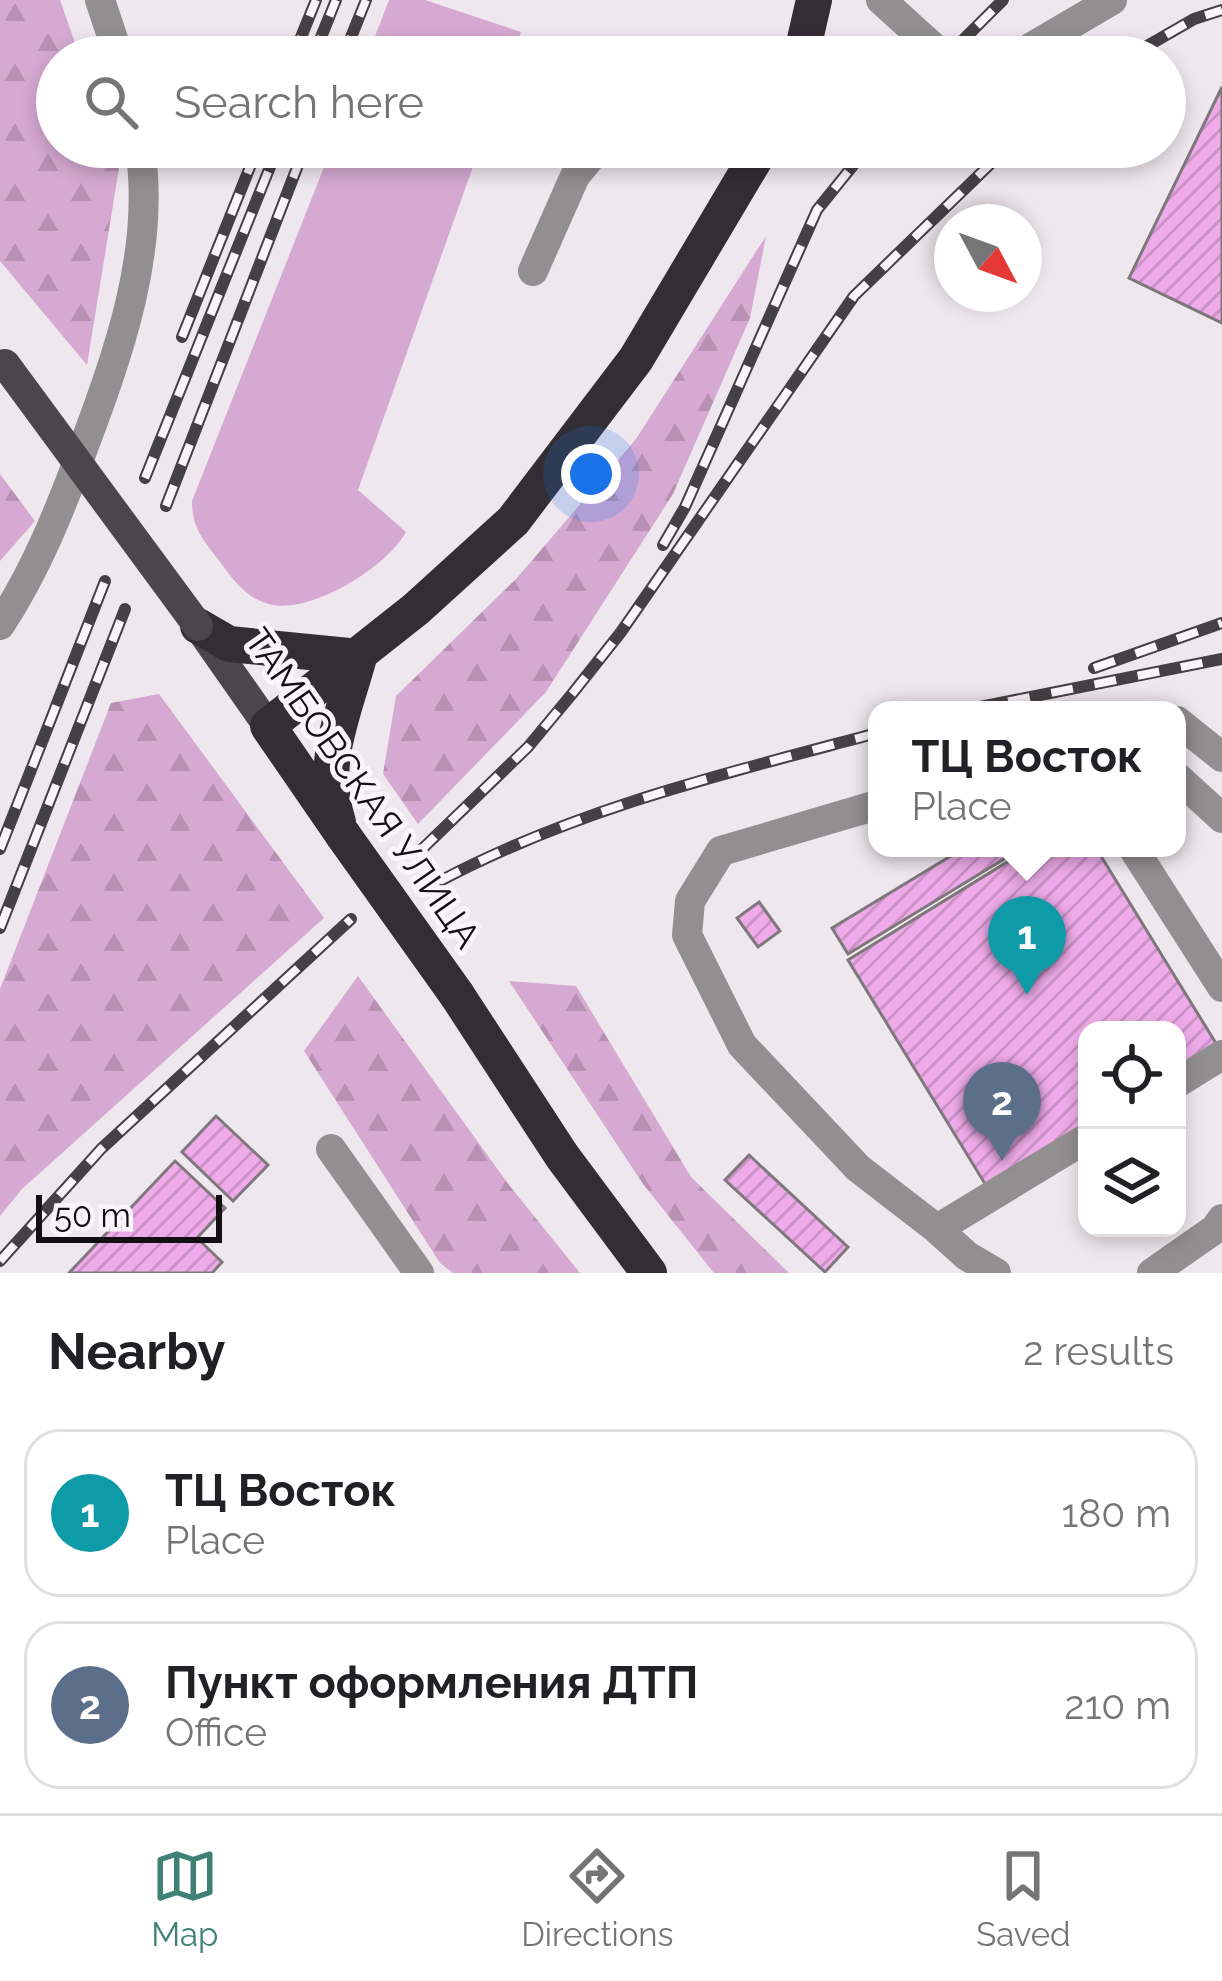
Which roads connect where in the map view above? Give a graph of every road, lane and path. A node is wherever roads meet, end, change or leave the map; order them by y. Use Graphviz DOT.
graph roads {
  1 [pos="100,0"];
  2 [pos="814,0"];
  3 [pos="881,0"];
  4 [pos="1112,0"];
  5 [pos="112,36"];
  6 [pos="806,36"];
  7 [pos="921,36"];
  8 [pos="1051,36"];
  9 [pos="143,168"];
  10 [pos="581,168"];
  11 [pos="750,168"];
  12 [pos="533,271"];
  13 [pos="3,360"];
  14 [pos="0,626"];
  15 [pos="198,626"];
  16 [pos="359,657"];
  17 [pos="268,727"];
  18 [pos="1186,729"];
  19 [pos="1222,757"];
  20 [pos="1186,785"];
  21 [pos="868,808"];
  22 [pos="1222,818"];
  23 [pos="343,835"];
  24 [pos="1139,857"];
  25 [pos="1222,987"];
  26 [pos="1222,1055"];
  27 [pos="1186,1077"];
  28 [pos="1078,1143"];
  29 [pos="331,1149"];
  30 [pos="1222,1219"];
  31 [pos="938,1229"];
  32 [pos="419,1273"];
  33 [pos="650,1273"];
  34 [pos="996,1273"];
  35 [pos="1152,1273"];
  1 -- 5 [label="lane"];
  2 -- 6 [label="highway"];
  3 -- 7 [label="lane"];
  4 -- 8 [label="lane"];
  9 -- 14 [label="lane"];
  10 -- 12 [label="lane"];
  11 -- 16 [label="highway"];
  13 -- 15 [label="main road, ТАМБОВСКАЯ УЛИЦА, bridge"];
  15 -- 16 [label="highway"];
  15 -- 17 [label="main road, ТАМБОВСКАЯ УЛИЦА"];
  16 -- 17 [label="highway"];
  16 -- 23 [label="highway"];
  17 -- 23 [label="highway, ТАМБОВСКАЯ УЛИЦА"];
  18 -- 19 [label="lane"];
  20 -- 22 [label="lane"];
  21 -- 31 [label="lane"];
  23 -- 33 [label="highway, ТАМБОВСКАЯ УЛИЦА, bridge"];
  24 -- 25 [label="lane"];
  26 -- 27 [label="lane"];
  28 -- 31 [label="lane"];
  29 -- 32 [label="lane"];
  30 -- 35 [label="lane"];
  31 -- 34 [label="lane"];
}
